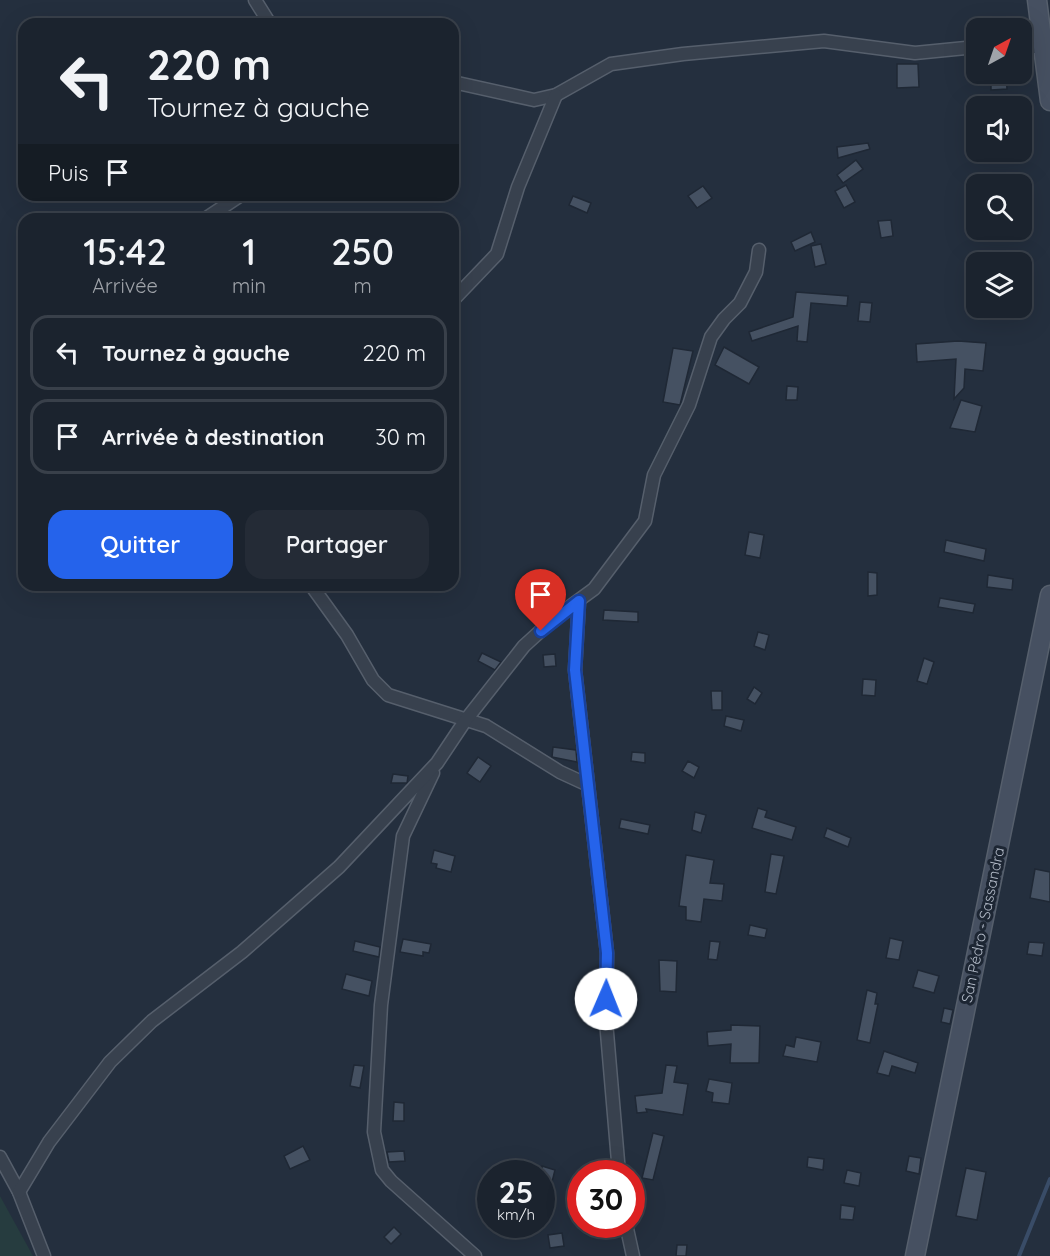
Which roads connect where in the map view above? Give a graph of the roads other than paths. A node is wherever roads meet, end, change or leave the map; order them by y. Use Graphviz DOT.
graph roads {
  1 [pos="255,0"];
  2 [pos="1037,0"];
  3 [pos="266,18"];
  4 [pos="1032,47"];
  5 [pos="1041,47"];
  6 [pos="966,48"];
  7 [pos="459,83"];
  8 [pos="556,95"];
  9 [pos="1050,101"];
  10 [pos="232,201"];
  11 [pos="214,213"];
  12 [pos="759,250"];
  13 [pos="459,294"];
  14 [pos="315,591"];
  15 [pos="1050,594"];
  16 [pos="579,601"];
  17 [pos="465,721"];
  18 [pos="437,764"];
  19 [pos="586,784"];
  20 [pos="0,1157"];
  21 [pos="618,1160"];
  22 [pos="19,1192"];
  23 [pos="629,1238"];
  24 [pos="44,1256"];
  25 [pos="475,1256"];
  26 [pos="633,1256"];
  27 [pos="915,1256"];
  1 -- 3 [label="street"];
  2 -- 5 [label="main road"];
  4 -- 5 [label="street"];
  5 -- 9 [label="main road"];
  6 -- 8 [label="street"];
  7 -- 8 [label="street"];
  8 -- 13 [label="street"];
  10 -- 11 [label="street"];
  12 -- 16 [label="street"];
  14 -- 17 [label="street"];
  15 -- 27 [label="main road, San Pédro - Sassandra"];
  16 -- 17 [label="street"];
  16 -- 19 [label="street"];
  17 -- 18 [label="street"];
  17 -- 19 [label="street"];
  18 -- 22 [label="street"];
  18 -- 25 [label="street"];
  19 -- 21 [label="street"];
  20 -- 22 [label="street"];
  22 -- 24 [label="street"];
  23 -- 26 [label="street"];
}
